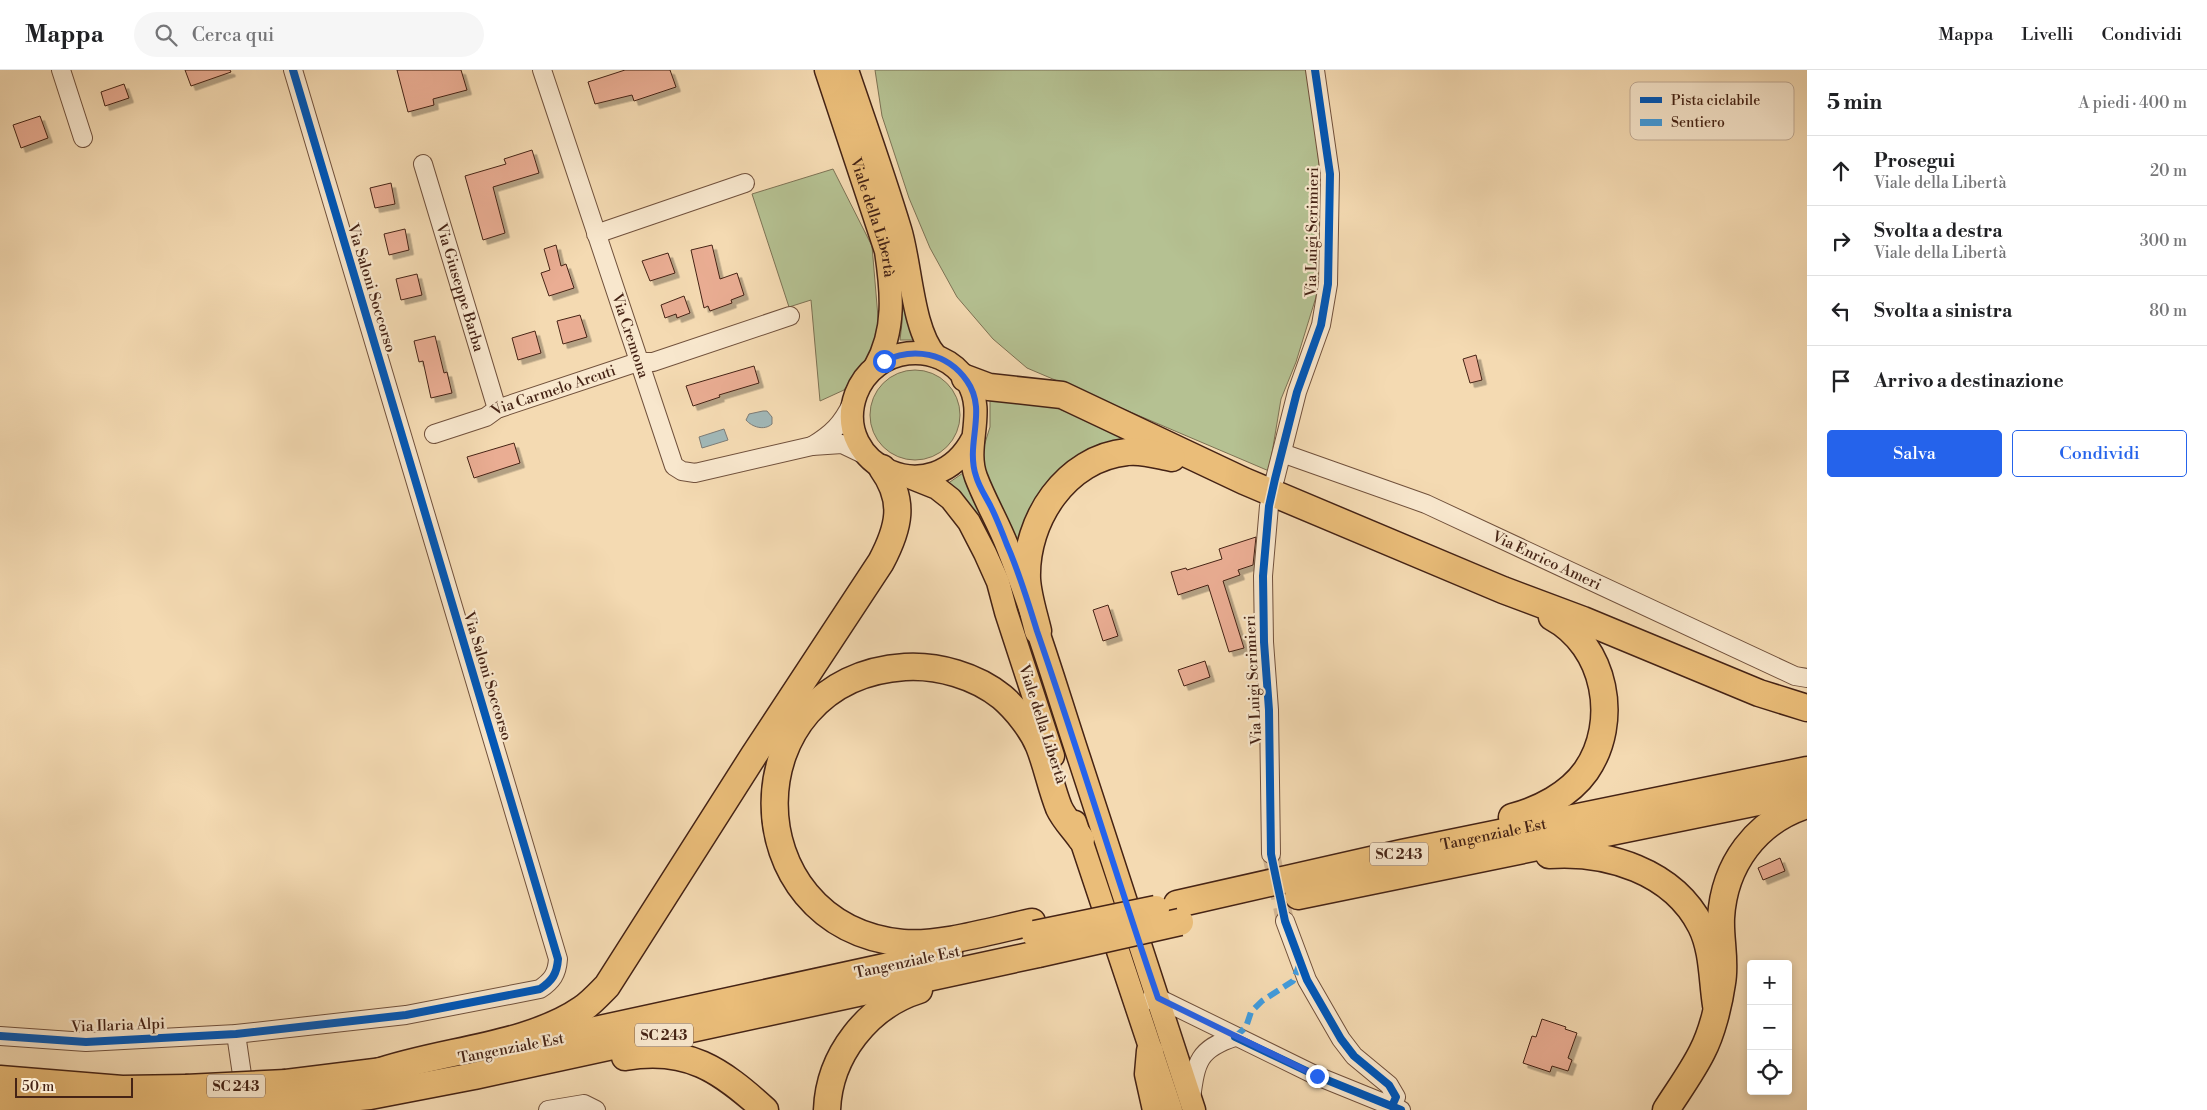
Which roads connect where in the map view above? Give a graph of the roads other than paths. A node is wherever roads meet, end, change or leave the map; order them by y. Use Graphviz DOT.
graph roads {
  1 [pos="62,70"];
  2 [pos="293,70"];
  3 [pos="542,70"];
  4 [pos="816,70"];
  5 [pos="826,70"];
  6 [pos="847,70"];
  7 [pos="863,70"];
  8 [pos="1315,70"];
  9 [pos="84,138"];
  10 [pos="874,151"];
  11 [pos="423,164"];
  12 [pos="745,183"];
  13 [pos="873,210"];
  14 [pos="596,234"];
  15 [pos="790,316"];
  16 [pos="936,356"];
  17 [pos="638,362"];
  18 [pos="875,367"];
  19 [pos="965,378"];
  20 [pos="856,396"];
  21 [pos="497,409"];
  22 [pos="434,434"];
  23 [pos="973,438"];
  24 [pos="812,446"];
  25 [pos="1282,453"];
  26 [pos="885,467"];
  27 [pos="1275,479"];
  28 [pos="1244,481"];
  29 [pos="1270,506"];
  30 [pos="1503,590"];
  31 [pos="1038,631"];
  32 [pos="1807,678"];
  33 [pos="1807,708"];
  34 [pos="1807,770"];
  35 [pos="1807,792"];
  36 [pos="1807,805"];
  37 [pos="1080,839"];
  38 [pos="1271,854"];
  39 [pos="1404,863"];
  40 [pos="1144,921"];
  41 [pos="1285,921"];
  42 [pos="1037,943"];
  43 [pos="1158,998"];
  44 [pos="1135,1005"];
  45 [pos="1716,1005"];
  46 [pos="236,1034"];
  47 [pos="0,1036"];
  48 [pos="1235,1036"];
  49 [pos="1150,1050"];
  50 [pos="375,1073"];
  51 [pos="474,1076"];
  52 [pos="0,1079"];
  53 [pos="287,1093"];
  54 [pos="0,1098"];
  55 [pos="190,1098"];
  56 [pos="1192,1104"];
  57 [pos="1396,1108"];
  58 [pos="247,1110"];
  59 [pos="548,1110"];
  60 [pos="596,1110"];
  61 [pos="765,1110"];
  62 [pos="827,1110"];
  63 [pos="1156,1110"];
  64 [pos="1171,1110"];
  65 [pos="1666,1110"];
  1 -- 9 [label="street"];
  2 -- 46 [label="street, Via Saloni Soccorso"];
  3 -- 14 [label="street, Via Cremona"];
  4 -- 13 [label="main road"];
  5 -- 13 [label="main road, Viale della Libertà"];
  6 -- 10 [label="main road, Viale della Libertà"];
  7 -- 10 [label="main road"];
  8 -- 25 [label="street, Via Luigi Scrimieri"];
  10 -- 16 [label="main road, Viale della Libertà"];
  11 -- 21 [label="street, Via Giuseppe Barba"];
  12 -- 14 [label="street"];
  13 -- 18 [label="main road, Viale della Libertà"];
  14 -- 17 [label="street, Via Cremona"];
  15 -- 17 [label="street, Via Carmelo Arcuti"];
  16 -- 18 [label="main road, Viale della Libertà"];
  16 -- 19 [label="main road, Viale della Libertà"];
  17 -- 21 [label="street, Via Carmelo Arcuti"];
  17 -- 24 [label="street, Via Cremona"];
  18 -- 20 [label="main road, Viale della Libertà"];
  19 -- 23 [label="main road, Viale della Libertà"];
  19 -- 28 [label="highway"];
  20 -- 24 [label="street, Via Cremona"];
  20 -- 26 [label="main road, Viale della Libertà"];
  21 -- 22 [label="street, Via Carmelo Arcuti"];
  23 -- 26 [label="main road, Viale della Libertà"];
  23 -- 31 [label="main road, Viale della Libertà"];
  24 -- 26 [label="street, Via Cremona"];
  25 -- 27 [label="street, Via Luigi Scrimieri"];
  25 -- 32 [label="street, Via Enrico Ameri"];
  26 -- 37 [label="main road, Viale della Libertà"];
  26 -- 50 [label="highway"];
  28 -- 30 [label="highway"];
  28 -- 31 [label="highway"];
  29 -- 38 [label="street, Via Luigi Scrimieri"];
  30 -- 33 [label="highway"];
  30 -- 39 [label="highway"];
  31 -- 43 [label="main road, Viale della Libertà"];
  34 -- 39 [label="highway, Tangenziale Est / SC 243"];
  35 -- 39 [label="highway, Tangenziale Est / SC 243"];
  36 -- 45 [label="highway"];
  37 -- 42 [label="highway"];
  37 -- 44 [label="main road, Viale della Libertà"];
  39 -- 40 [label="highway, Tangenziale Est / SC 243, bridge"];
  39 -- 45 [label="highway"];
  40 -- 42 [label="highway, bridge"];
  40 -- 42 [label="highway, bridge"];
  41 -- 57 [label="street"];
  42 -- 50 [label="highway, Tangenziale Est / SC 243"];
  42 -- 51 [label="highway, Tangenziale Est / SC 243"];
  42 -- 62 [label="highway"];
  43 -- 44 [label="street"];
  43 -- 48 [label="street"];
  43 -- 56 [label="main road, Viale della Libertà"];
  44 -- 49 [label="main road, Viale della Libertà"];
  45 -- 65 [label="highway"];
  46 -- 47 [label="street, Via Ilaria Alpi"];
  46 -- 58 [label="street"];
  48 -- 56 [label="street"];
  48 -- 57 [label="street"];
  49 -- 63 [label="highway"];
  49 -- 64 [label="main road, Viale della Libertà"];
  50 -- 53 [label="highway, Tangenziale Est / SC 243"];
  51 -- 53 [label="highway, Tangenziale Est / SC 243"];
  51 -- 61 [label="highway"];
  52 -- 55 [label="highway, Tangenziale Est / SC 243"];
  53 -- 55 [label="highway, Tangenziale Est / SC 243, bridge"];
  54 -- 55 [label="highway, Tangenziale Est / SC 243"];
  59 -- 60 [label="street"];
}
